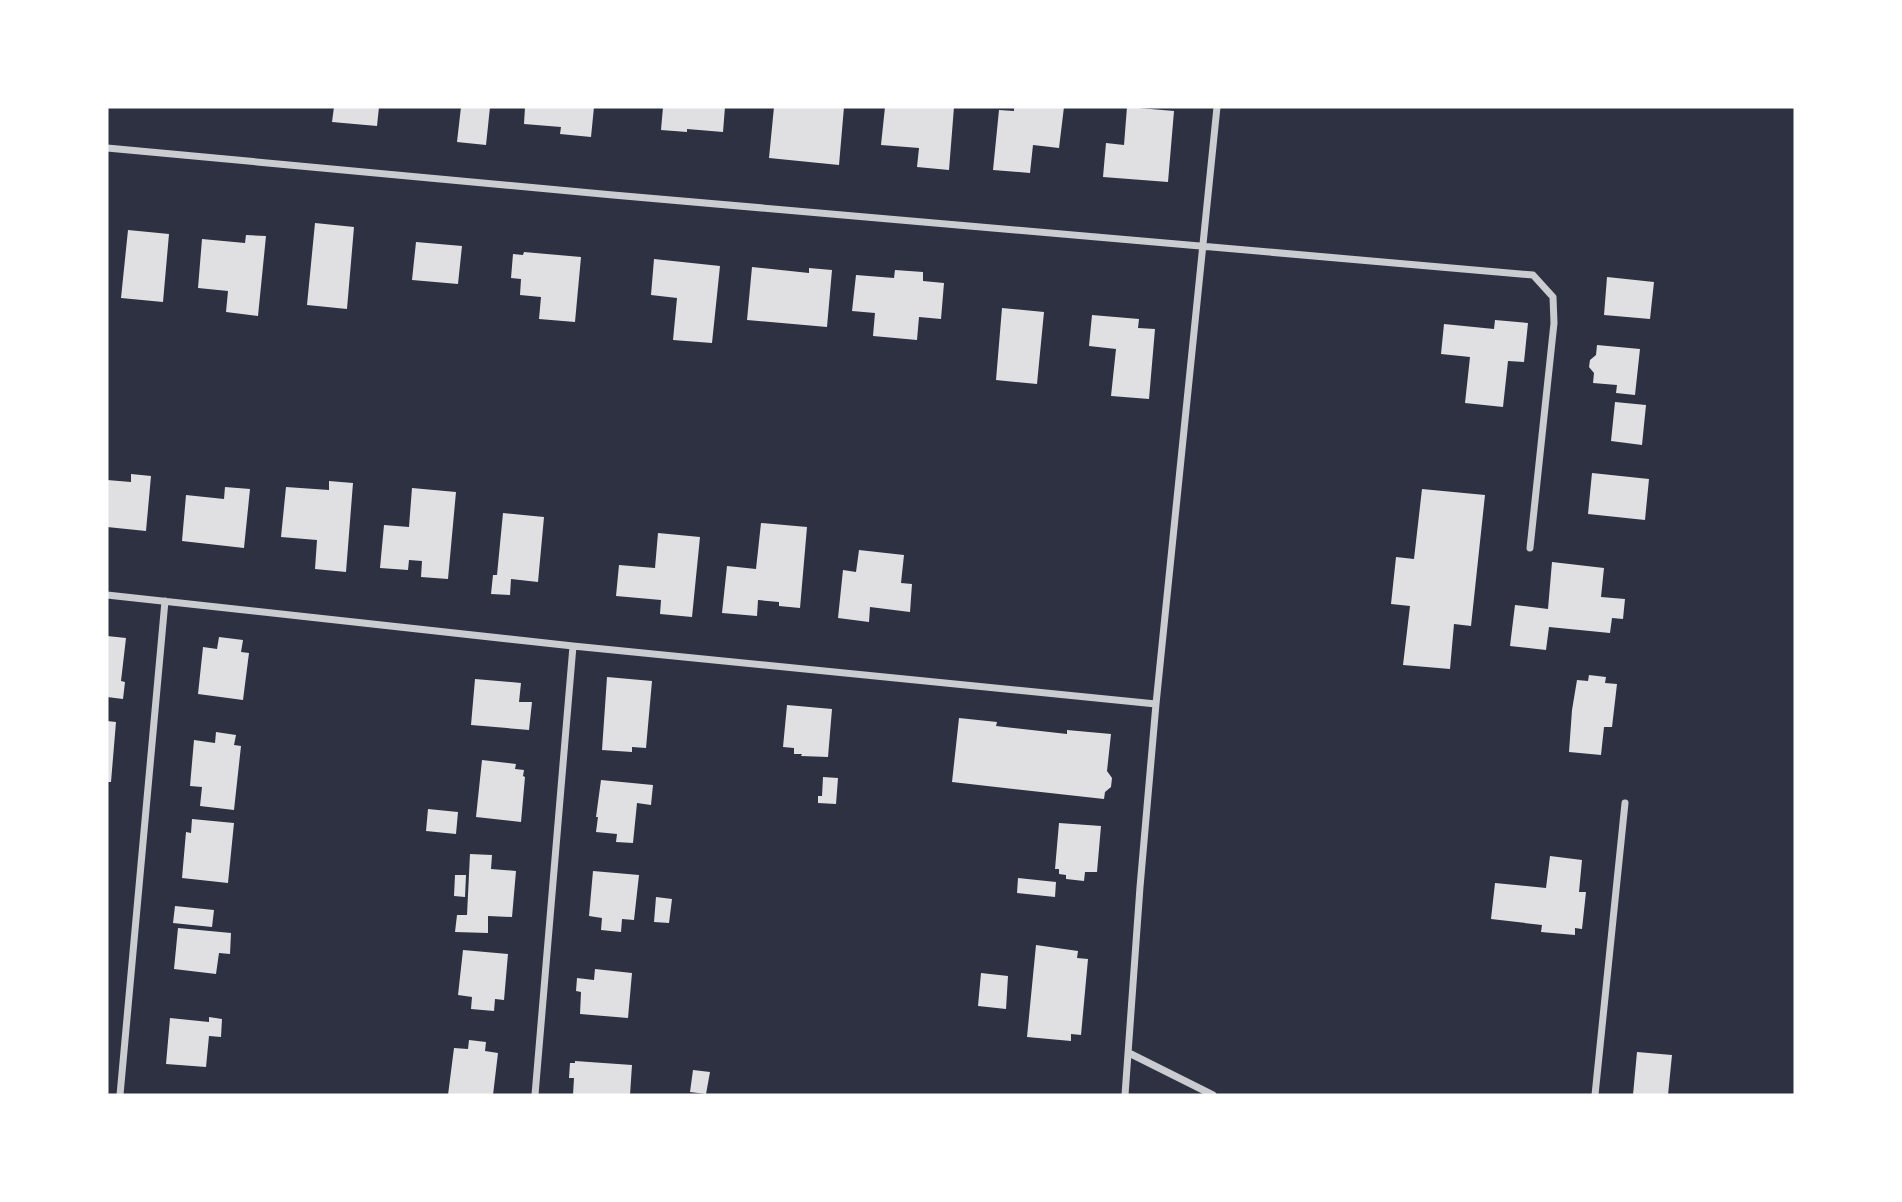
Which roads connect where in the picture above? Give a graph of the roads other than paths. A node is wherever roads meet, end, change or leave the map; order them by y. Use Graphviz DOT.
graph roads {
  1 [pos="1217,107"];
  2 [pos="107,148"];
  3 [pos="1203,245"];
  4 [pos="1530,548"];
  5 [pos="107,595"];
  6 [pos="165,601"];
  7 [pos="573,646"];
  8 [pos="1156,704"];
  9 [pos="1625,803"];
  10 [pos="1129,1053"];
  11 [pos="120,1095"];
  12 [pos="535,1095"];
  13 [pos="1125,1095"];
  14 [pos="1213,1095"];
  15 [pos="1595,1095"];
  1 -- 3 [label="street"];
  2 -- 3 [label="street"];
  3 -- 4 [label="street"];
  3 -- 8 [label="street"];
  5 -- 6 [label="street"];
  6 -- 7 [label="street"];
  6 -- 11 [label="street"];
  7 -- 8 [label="street"];
  7 -- 12 [label="street"];
  8 -- 10 [label="street"];
  9 -- 15 [label="street"];
  10 -- 13 [label="street"];
  10 -- 14 [label="street"];
}
